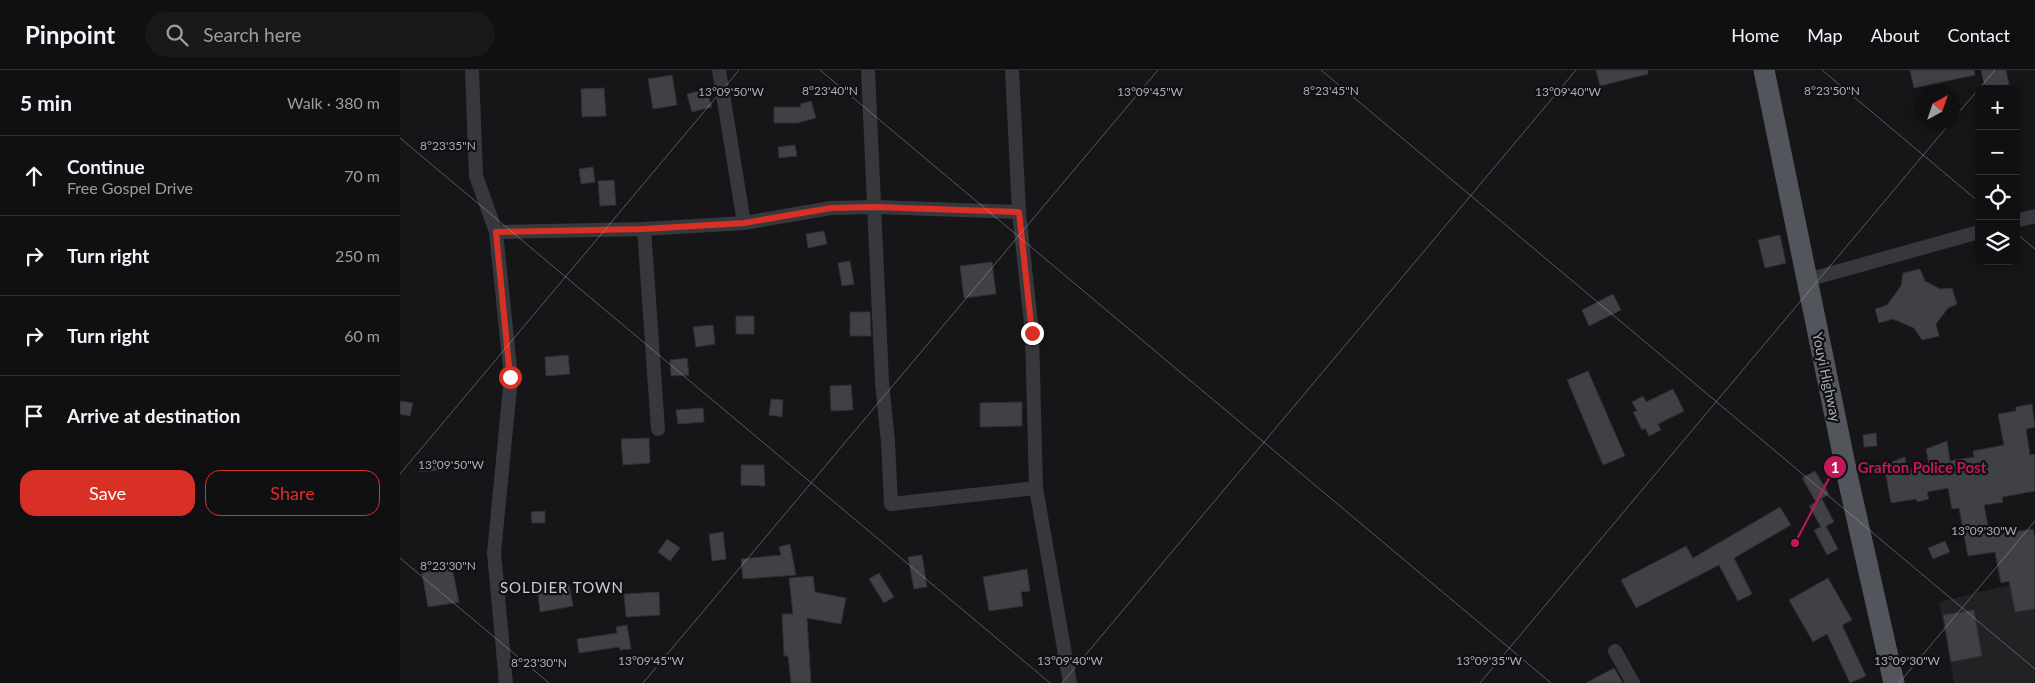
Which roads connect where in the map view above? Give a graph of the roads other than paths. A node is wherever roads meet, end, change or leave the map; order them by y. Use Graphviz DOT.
graph roads {
  1 [pos="472,70"];
  2 [pos="718,70"];
  3 [pos="868,70"];
  4 [pos="1012,70"];
  5 [pos="1764,70"];
  6 [pos="875,207"];
  7 [pos="1019,212"];
  8 [pos="2035,216"];
  9 [pos="2020,220"];
  10 [pos="744,223"];
  11 [pos="644,229"];
  12 [pos="496,232"];
  13 [pos="1975,233"];
  14 [pos="1807,280"];
  15 [pos="658,429"];
  16 [pos="1036,488"];
  17 [pos="1615,651"];
  18 [pos="506,683"];
  19 [pos="1070,683"];
  20 [pos="1633,683"];
  21 [pos="1894,683"];
  1 -- 12 [label="street"];
  2 -- 10 [label="street"];
  3 -- 6 [label="street"];
  4 -- 7 [label="street"];
  5 -- 14 [label="main road, Youyi Highway"];
  6 -- 7 [label="street"];
  6 -- 10 [label="street"];
  6 -- 16 [label="street"];
  7 -- 16 [label="street"];
  8 -- 9 [label="street"];
  10 -- 11 [label="street"];
  11 -- 12 [label="street"];
  11 -- 15 [label="street"];
  12 -- 18 [label="street"];
  13 -- 14 [label="street"];
  14 -- 21 [label="main road, Youyi Highway"];
  16 -- 19 [label="street"];
  17 -- 20 [label="street"];
}
